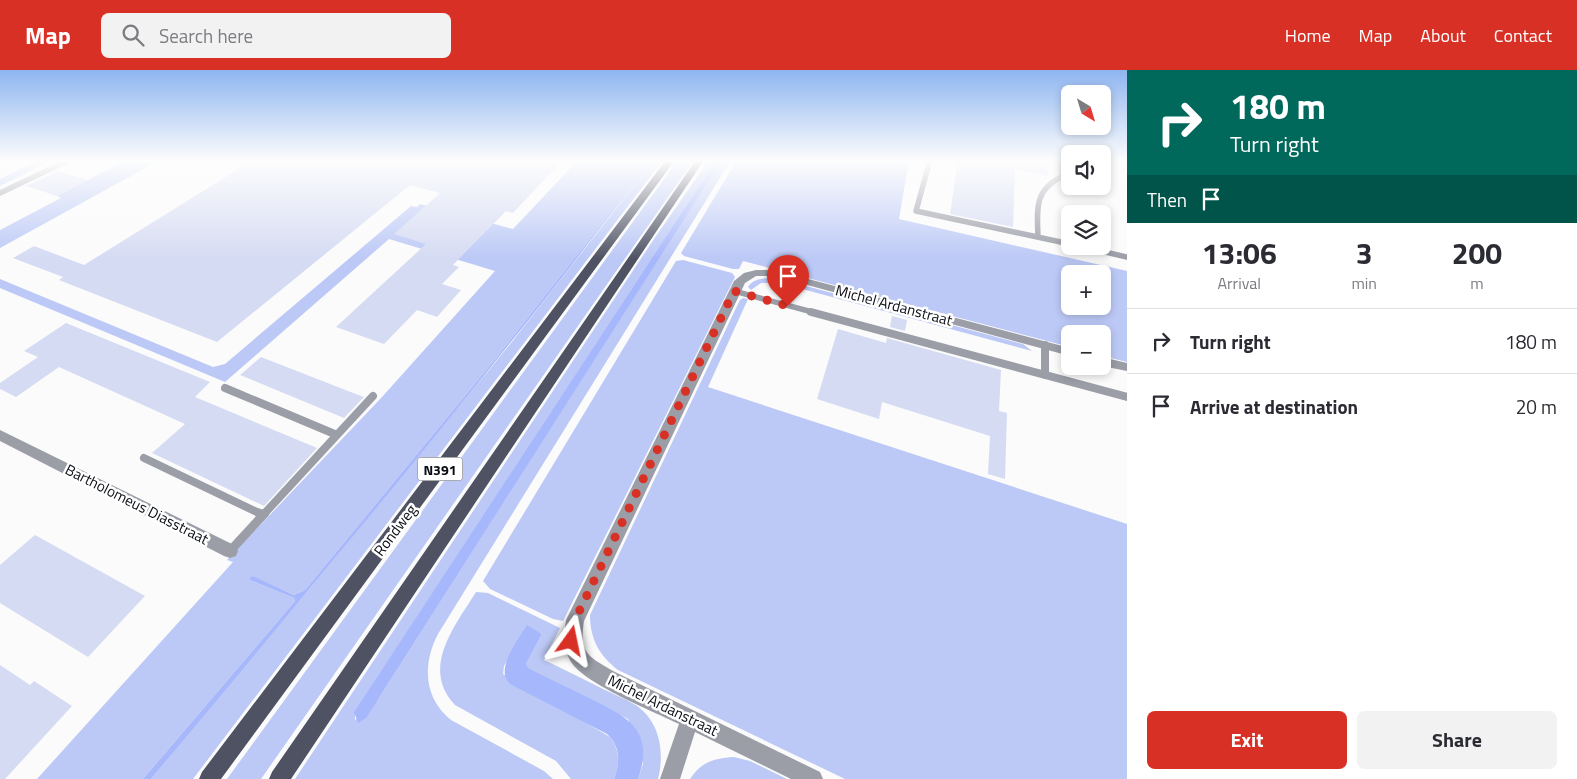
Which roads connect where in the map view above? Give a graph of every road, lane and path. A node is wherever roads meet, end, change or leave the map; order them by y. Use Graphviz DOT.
graph roads {
  1 [pos="646,193"];
  2 [pos="677,193"];
  3 [pos="921,193"];
  4 [pos="1041,193"];
  5 [pos="1038,238"];
  6 [pos="1061,242"];
  7 [pos="1111,253"];
  8 [pos="1127,256"];
  9 [pos="734,291"];
  10 [pos="1044,345"];
  11 [pos="1061,350"];
  12 [pos="1111,364"];
  13 [pos="1127,368"];
  14 [pos="1045,375"];
  15 [pos="225,388"];
  16 [pos="374,396"];
  17 [pos="1127,397"];
  18 [pos="0,435"];
  19 [pos="337,435"];
  20 [pos="144,458"];
  21 [pos="263,515"];
  22 [pos="230,551"];
  23 [pos="690,719"];
  24 [pos="209,779"];
  25 [pos="278,779"];
  26 [pos="670,779"];
  27 [pos="814,779"];
  1 -- 24 [label="main road, Rondweg / N391"];
  2 -- 25 [label="main road, N391"];
  3 -- 5 [label="lane"];
  4 -- 5 [label="lane"];
  5 -- 6 [label="lane"];
  7 -- 8 [label="lane"];
  9 -- 10 [label="street, Michel Ardanstraat"];
  9 -- 14 [label="lane"];
  9 -- 23 [label="street, Michel Ardanstraat"];
  10 -- 11 [label="street, Michel Ardanstraat"];
  10 -- 14 [label="lane"];
  12 -- 13 [label="street"];
  14 -- 17 [label="lane"];
  15 -- 19 [label="lane"];
  16 -- 19 [label="lane, Bartholomeus Diasstraat"];
  18 -- 22 [label="street, Bartholomeus Diasstraat"];
  19 -- 21 [label="lane, Bartholomeus Diasstraat"];
  20 -- 21 [label="lane"];
  21 -- 22 [label="lane, Bartholomeus Diasstraat"];
  23 -- 26 [label="street"];
  23 -- 27 [label="street, Michel Ardanstraat"];
}
